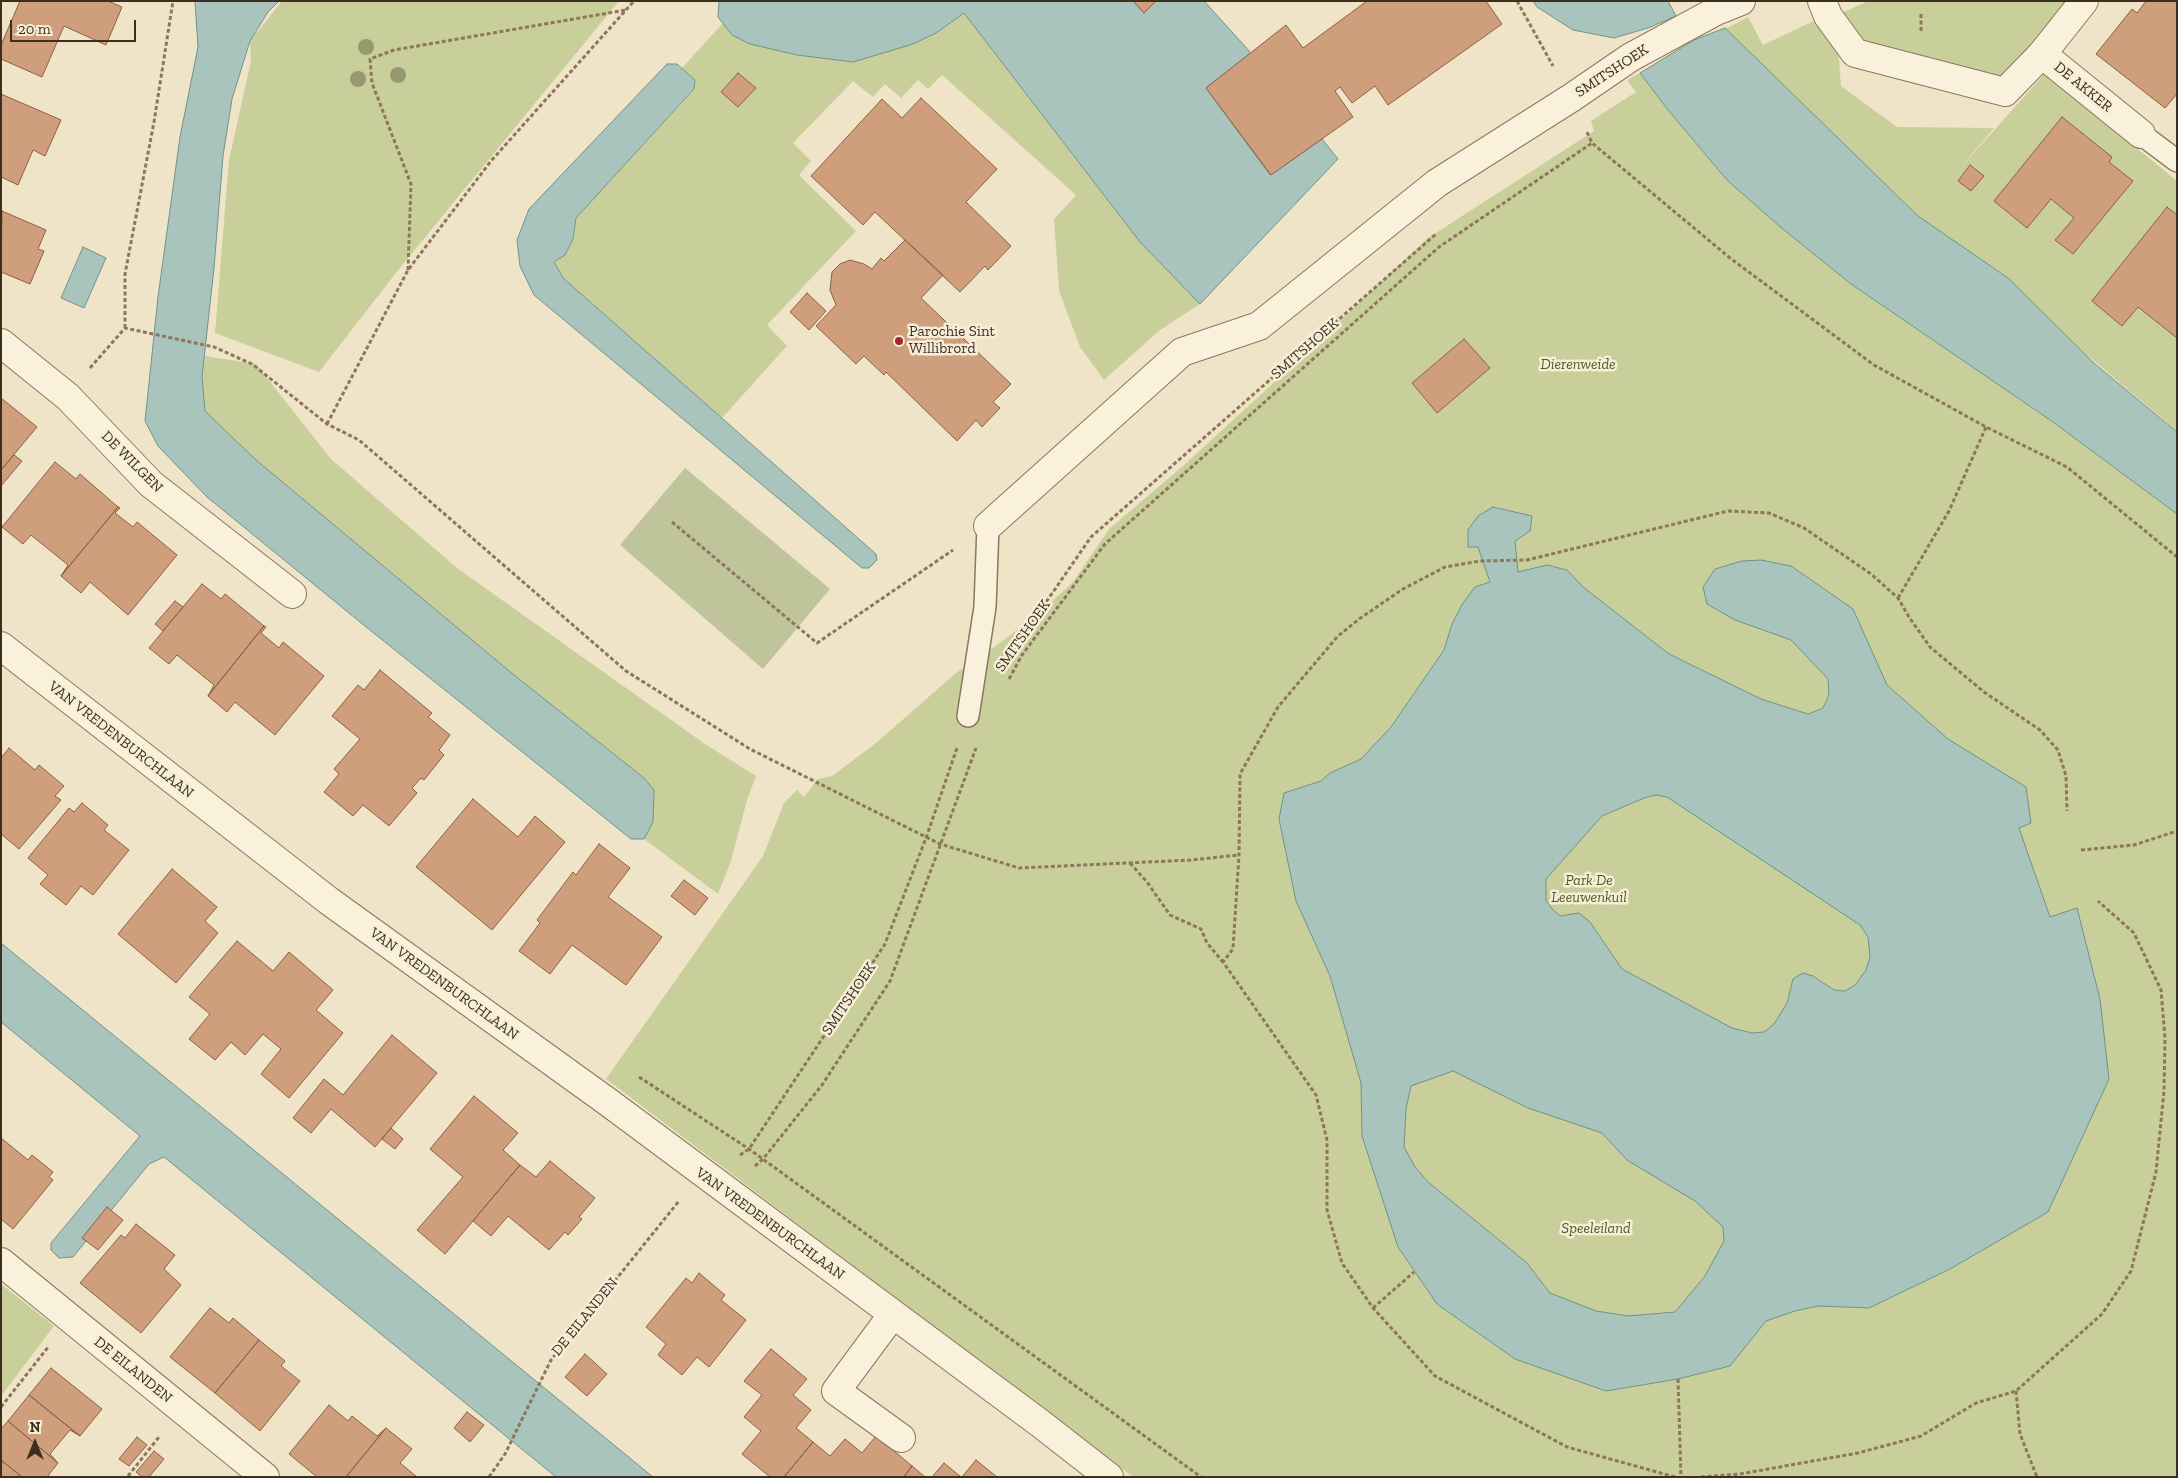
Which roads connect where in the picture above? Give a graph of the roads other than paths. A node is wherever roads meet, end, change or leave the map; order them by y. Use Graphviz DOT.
graph roads {
  1 [pos="1741,1"];
  2 [pos="1822,1"];
  3 [pos="2084,1"];
  4 [pos="2042,54"];
  5 [pos="2141,134"];
  6 [pos="2177,161"];
  7 [pos="1,343"];
  8 [pos="988,526"];
  9 [pos="292,594"];
  10 [pos="1,646"];
  11 [pos="968,716"];
  12 [pos="1,1262"];
  13 [pos="893,1314"];
  14 [pos="901,1438"];
  15 [pos="266,1477"];
  16 [pos="1109,1477"];
  1 -- 8 [label="street, SMITSHOEK"];
  2 -- 4 [label="street"];
  3 -- 4 [label="street, DE AKKER"];
  4 -- 5 [label="street, DE AKKER"];
  5 -- 6 [label="lane, DE AKKER"];
  7 -- 9 [label="street, DE WILGEN"];
  8 -- 11 [label="lane"];
  10 -- 13 [label="street, VAN VREDENBURCHLAAN"];
  12 -- 15 [label="street, DE EILANDEN"];
  13 -- 14 [label="street"];
  13 -- 16 [label="street, VAN VREDENBURCHLAAN"];
}
